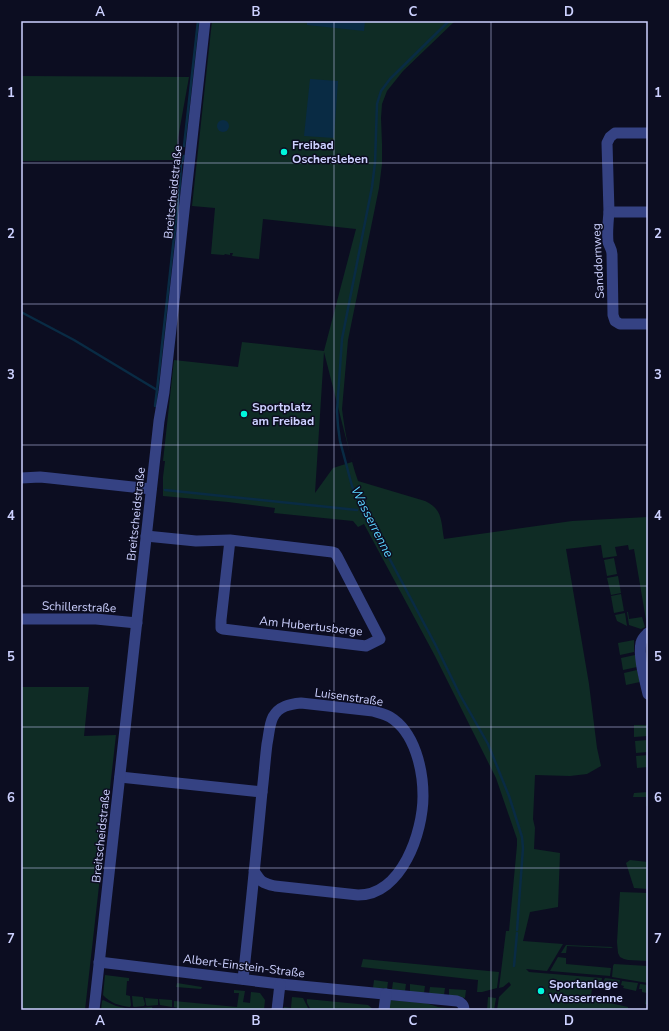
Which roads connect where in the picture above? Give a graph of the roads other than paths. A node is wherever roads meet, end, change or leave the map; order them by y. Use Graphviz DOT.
graph roads {
  1 [pos="205,21"];
  2 [pos="648,133"];
  3 [pos="609,212"];
  4 [pos="648,212"];
  5 [pos="648,324"];
  6 [pos="21,478"];
  7 [pos="151,488"];
  8 [pos="146,536"];
  9 [pos="230,540"];
  10 [pos="21,619"];
  11 [pos="137,623"];
  12 [pos="648,633"];
  13 [pos="648,694"];
  14 [pos="120,777"];
  15 [pos="262,792"];
  16 [pos="254,871"];
  17 [pos="99,962"];
  18 [pos="243,979"];
  19 [pos="280,984"];
  20 [pos="386,994"];
  21 [pos="94,1010"];
  22 [pos="277,1010"];
  23 [pos="384,1010"];
  24 [pos="464,1010"];
  1 -- 7 [label="street, Breitscheidstraße"];
  2 -- 3 [label="street, Sanddornweg"];
  3 -- 4 [label="street, Sanddornweg"];
  3 -- 5 [label="street, Sanddornweg"];
  6 -- 7 [label="street"];
  7 -- 8 [label="street, Breitscheidstraße"];
  8 -- 9 [label="street, Am Hubertusberge"];
  8 -- 11 [label="street, Breitscheidstraße"];
  9 -- 9 [label="street, Am Hubertusberge"];
  10 -- 11 [label="street, Schillerstraße"];
  11 -- 14 [label="street, Breitscheidstraße"];
  12 -- 13 [label="street"];
  14 -- 15 [label="street"];
  14 -- 17 [label="street, Breitscheidstraße"];
  15 -- 16 [label="street, Luisenstraße"];
  15 -- 16 [label="street, Luisenstraße"];
  16 -- 18 [label="street, Luisenstraße"];
  17 -- 18 [label="street, Albert-Einstein-Straße"];
  17 -- 21 [label="street, Breitscheidstraße"];
  18 -- 19 [label="street, Albert-Einstein-Straße"];
  19 -- 20 [label="street, Albert-Einstein-Straße"];
  19 -- 22 [label="street"];
  20 -- 23 [label="street"];
  20 -- 24 [label="street, Albert-Einstein-Straße"];
}
